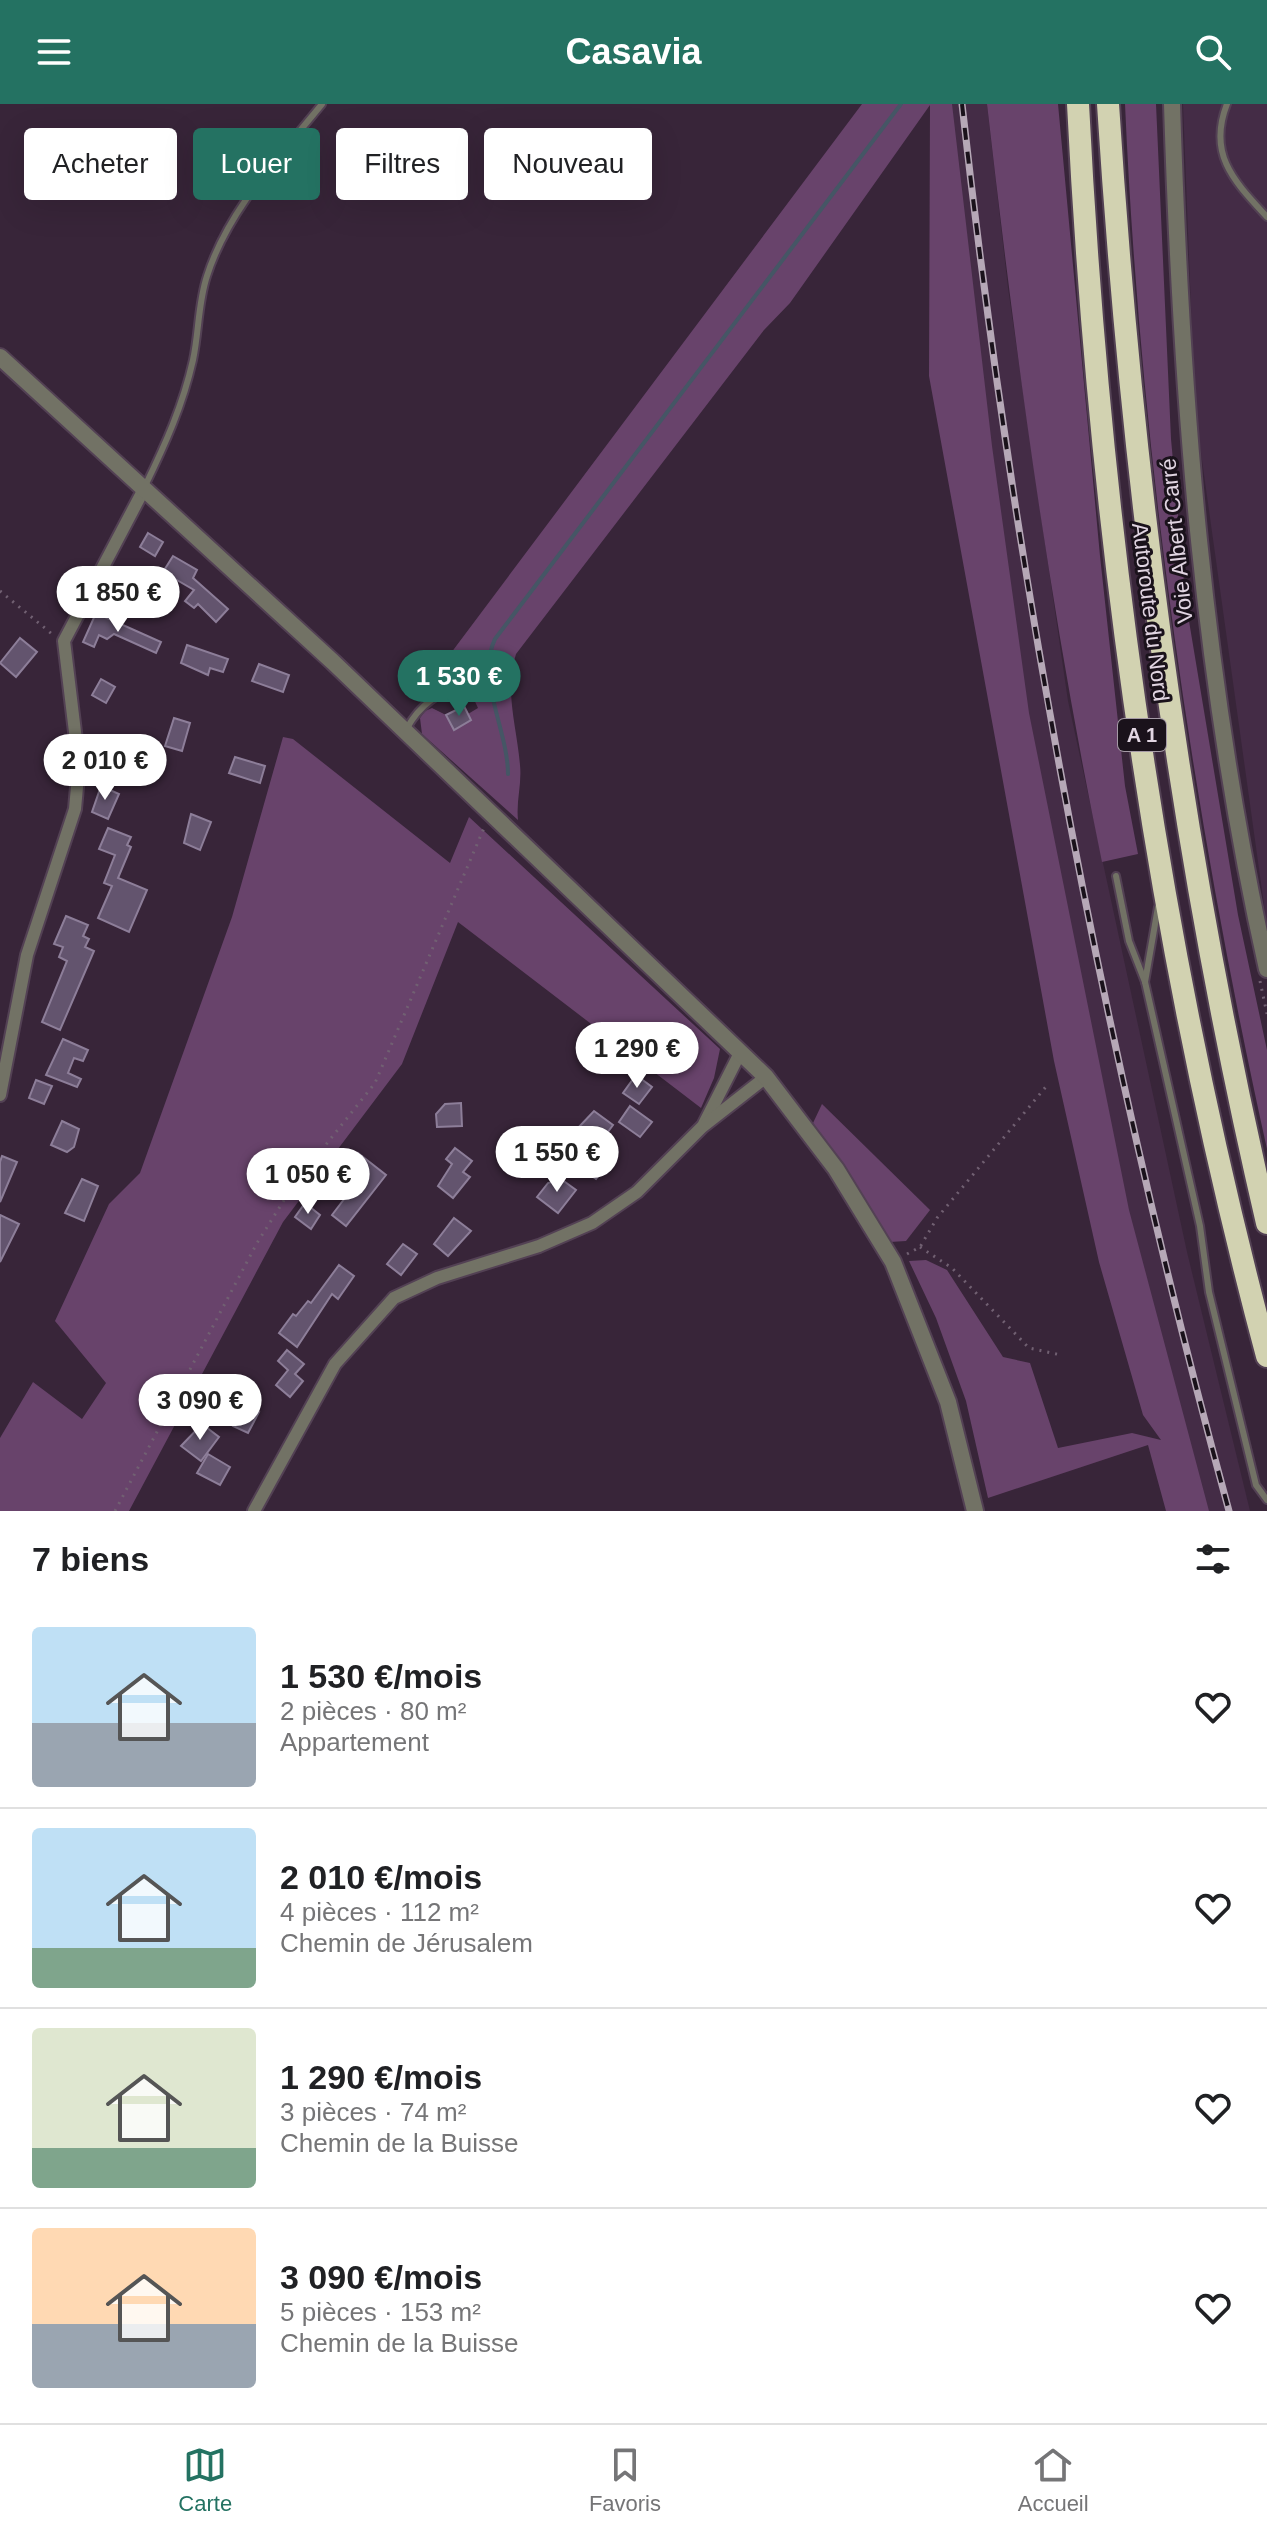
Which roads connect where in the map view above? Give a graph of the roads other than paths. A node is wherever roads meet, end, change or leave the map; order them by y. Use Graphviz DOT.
graph roads {
  1 [pos="322,104"];
  2 [pos="1078,104"];
  3 [pos="1108,104"];
  4 [pos="1172,104"];
  5 [pos="1227,104"];
  6 [pos="1267,217"];
  7 [pos="0,357"];
  8 [pos="144,489"];
  9 [pos="462,683"];
  10 [pos="405,731"];
  11 [pos="1163,870"];
  12 [pos="1116,876"];
  13 [pos="1267,969"];
  14 [pos="1145,982"];
  15 [pos="741,1051"];
  16 [pos="766,1077"];
  17 [pos="0,1095"];
  18 [pos="702,1127"];
  19 [pos="1267,1223"];
  20 [pos="1267,1356"];
  21 [pos="1267,1500"];
  22 [pos="254,1511"];
  23 [pos="975,1511"];
  1 -- 8 [label="lane"];
  2 -- 11 [label="highway, Autoroute du Nord / A 1"];
  3 -- 19 [label="highway, Autoroute du Nord / A 1"];
  4 -- 13 [label="street, Voie Albert Carré"];
  5 -- 6 [label="lane"];
  7 -- 8 [label="street"];
  8 -- 10 [label="street"];
  8 -- 17 [label="street"];
  9 -- 10 [label="lane"];
  10 -- 15 [label="street"];
  11 -- 14 [label="lane"];
  11 -- 20 [label="highway, Autoroute du Nord / A 1"];
  12 -- 14 [label="lane"];
  14 -- 21 [label="lane"];
  15 -- 16 [label="street"];
  15 -- 18 [label="street"];
  16 -- 18 [label="street"];
  16 -- 23 [label="street"];
  18 -- 22 [label="street"];
}
